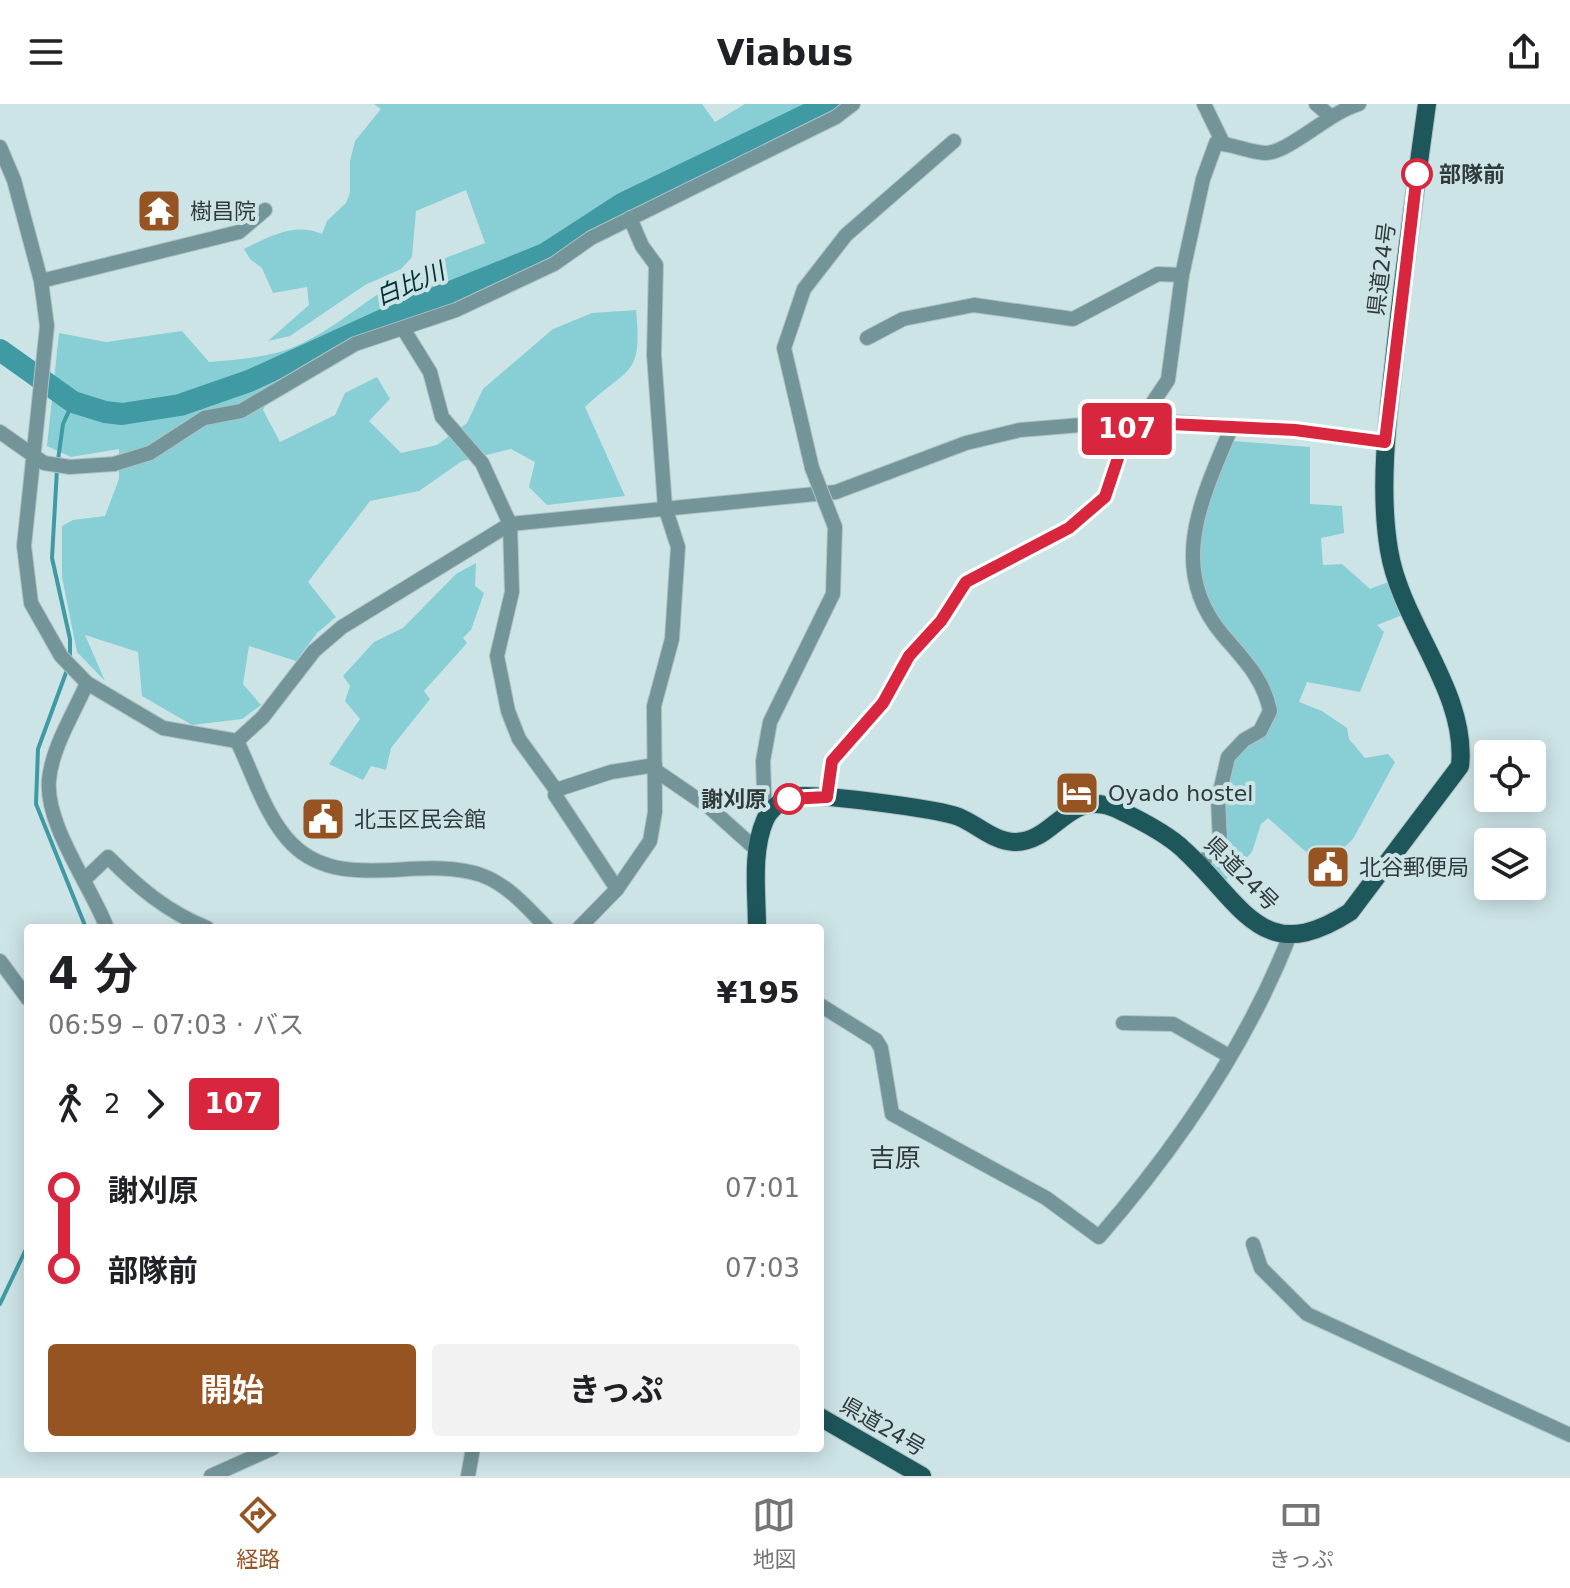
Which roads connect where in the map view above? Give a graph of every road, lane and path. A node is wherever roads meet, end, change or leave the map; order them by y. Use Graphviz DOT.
graph roads {
  1 [pos="853,104"];
  2 [pos="1204,104"];
  3 [pos="1316,104"];
  4 [pos="1359,104"];
  5 [pos="1427,104"];
  6 [pos="1329,115"];
  7 [pos="954,141"];
  8 [pos="1223,143"];
  9 [pos="0,147"];
  10 [pos="265,210"];
  11 [pos="630,218"];
  12 [pos="1182,275"];
  13 [pos="41,281"];
  14 [pos="404,330"];
  15 [pos="867,338"];
  16 [pos="1135,421"];
  17 [pos="1232,426"];
  18 [pos="0,432"];
  19 [pos="1385,442"];
  20 [pos="39,460"];
  21 [pos="665,507"];
  22 [pos="510,524"];
  23 [pos="84,680"];
  24 [pos="237,741"];
  25 [pos="655,768"];
  26 [pos="556,790"];
  27 [pos="827,797"];
  28 [pos="765,818"];
  29 [pos="758,851"];
  30 [pos="1200,866"];
  31 [pos="86,878"];
  32 [pos="617,889"];
  33 [pos="105,924"];
  34 [pos="197,924"];
  35 [pos="543,924"];
  36 [pos="583,924"];
  37 [pos="757,924"];
  38 [pos="1290,935"];
  39 [pos="0,961"];
  40 [pos="24,994"];
  41 [pos="824,1007"];
  42 [pos="1123,1023"];
  43 [pos="1229,1056"];
  44 [pos="1253,1244"];
  45 [pos="824,1419"];
  46 [pos="1570,1435"];
  47 [pos="264,1452"];
  48 [pos="472,1452"];
  49 [pos="211,1476"];
  50 [pos="468,1476"];
  51 [pos="922,1476"];
  1 -- 11 [label="street"];
  2 -- 8 [label="street"];
  3 -- 6 [label="street"];
  4 -- 6 [label="street"];
  5 -- 19 [label="main road, 県道24号"];
  6 -- 8 [label="street"];
  7 -- 28 [label="street, bridge"];
  8 -- 12 [label="street"];
  9 -- 13 [label="street"];
  10 -- 13 [label="street"];
  11 -- 14 [label="street"];
  11 -- 21 [label="street"];
  12 -- 15 [label="street"];
  12 -- 16 [label="street"];
  13 -- 20 [label="street"];
  14 -- 20 [label="street"];
  14 -- 22 [label="street"];
  16 -- 17 [label="street"];
  16 -- 21 [label="street"];
  16 -- 27 [label="street"];
  17 -- 19 [label="street"];
  17 -- 30 [label="street"];
  18 -- 20 [label="street"];
  19 -- 38 [label="main road, 県道24号"];
  20 -- 23 [label="street"];
  21 -- 22 [label="street"];
  21 -- 25 [label="street"];
  22 -- 24 [label="street"];
  22 -- 26 [label="street"];
  23 -- 24 [label="street"];
  23 -- 31 [label="street"];
  24 -- 35 [label="street"];
  25 -- 26 [label="street"];
  25 -- 29 [label="street"];
  25 -- 32 [label="street"];
  26 -- 32 [label="street"];
  27 -- 28 [label="main road, 県道24号"];
  27 -- 30 [label="main road, 県道24号"];
  28 -- 29 [label="main road"];
  29 -- 37 [label="main road"];
  30 -- 38 [label="main road, 県道24号"];
  31 -- 33 [label="street"];
  31 -- 34 [label="street"];
  32 -- 36 [label="street"];
  38 -- 43 [label="street"];
  39 -- 40 [label="street"];
  41 -- 43 [label="street"];
  42 -- 43 [label="street"];
  44 -- 46 [label="street"];
  45 -- 51 [label="main road, 県道24号"];
  47 -- 49 [label="street"];
  48 -- 50 [label="street"];
}
